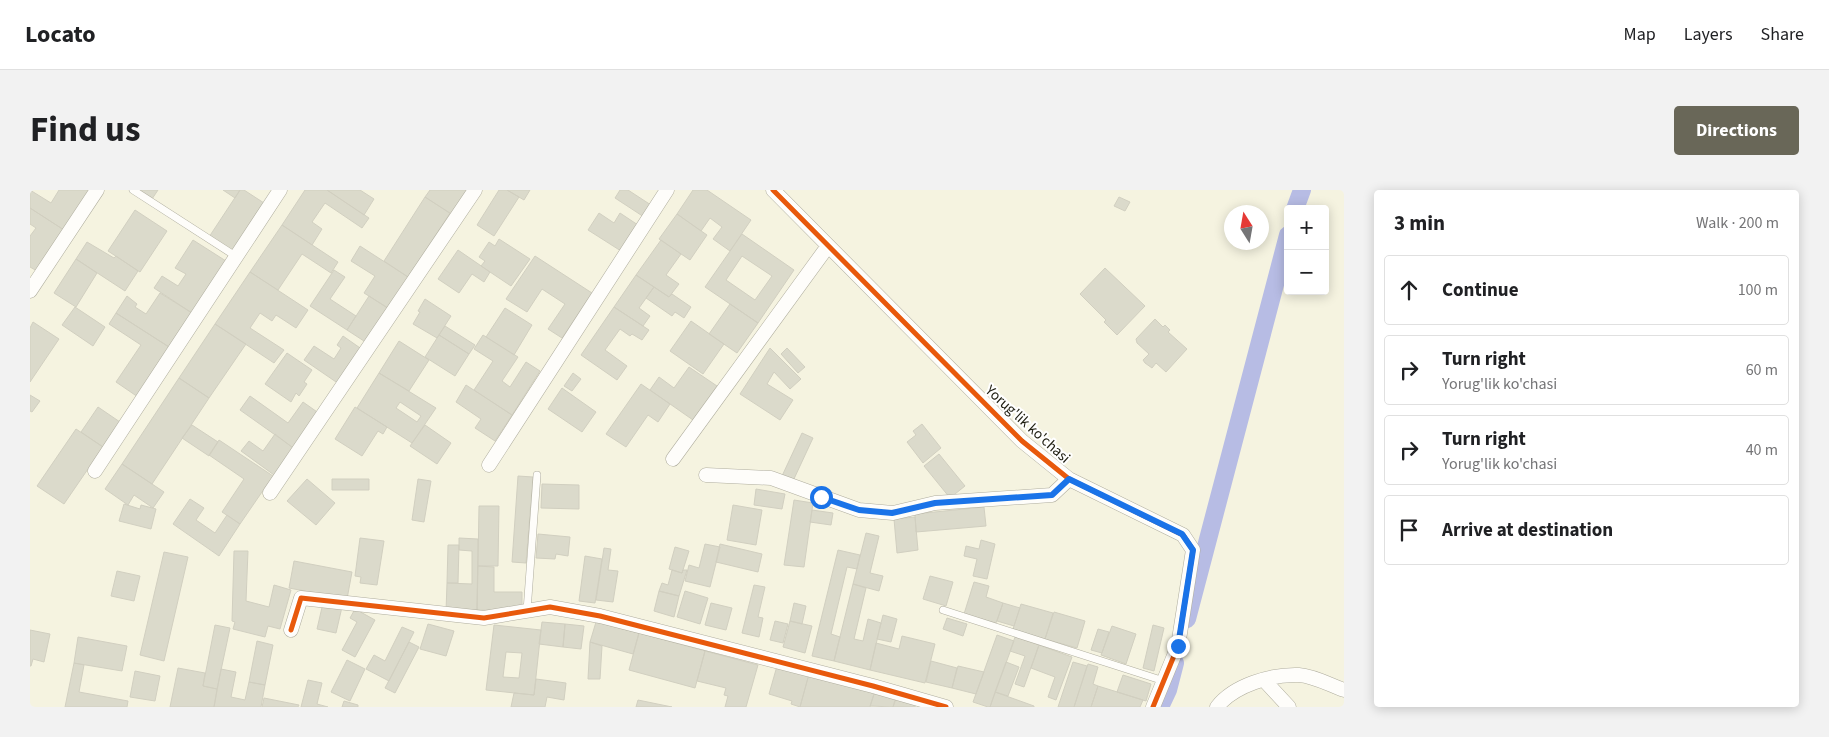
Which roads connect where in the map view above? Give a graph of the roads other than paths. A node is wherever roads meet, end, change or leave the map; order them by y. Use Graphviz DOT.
graph roads {
  1 [pos="97,190"];
  2 [pos="133,190"];
  3 [pos="280,190"];
  4 [pos="475,190"];
  5 [pos="667,190"];
  6 [pos="774,190"];
  7 [pos="828,246"];
  8 [pos="237,257"];
  9 [pos="30,291"];
  10 [pos="673,459"];
  11 [pos="489,465"];
  12 [pos="95,471"];
  13 [pos="537,475"];
  14 [pos="706,476"];
  15 [pos="1069,479"];
  16 [pos="270,493"];
  17 [pos="944,610"];
  18 [pos="527,612"];
  19 [pos="292,630"];
  20 [pos="1264,680"];
  21 [pos="1164,681"];
  22 [pos="1344,690"];
  23 [pos="946,707"];
  24 [pos="1152,707"];
  25 [pos="1217,707"];
  26 [pos="1289,707"];
  1 -- 9 [label="street"];
  2 -- 8 [label="lane"];
  3 -- 8 [label="street"];
  4 -- 16 [label="street"];
  5 -- 11 [label="street"];
  6 -- 7 [label="street, Yorug'lik ko'chasi"];
  7 -- 10 [label="street"];
  7 -- 15 [label="street, Yorug'lik ko'chasi"];
  8 -- 12 [label="street"];
  13 -- 18 [label="lane"];
  14 -- 15 [label="street"];
  15 -- 21 [label="street, Yorug'lik ko'chasi"];
  17 -- 21 [label="lane"];
  18 -- 19 [label="street"];
  18 -- 23 [label="street"];
  20 -- 22 [label="street"];
  20 -- 25 [label="street"];
  20 -- 26 [label="street"];
  21 -- 24 [label="street, Yorug'lik ko'chasi"];
}
